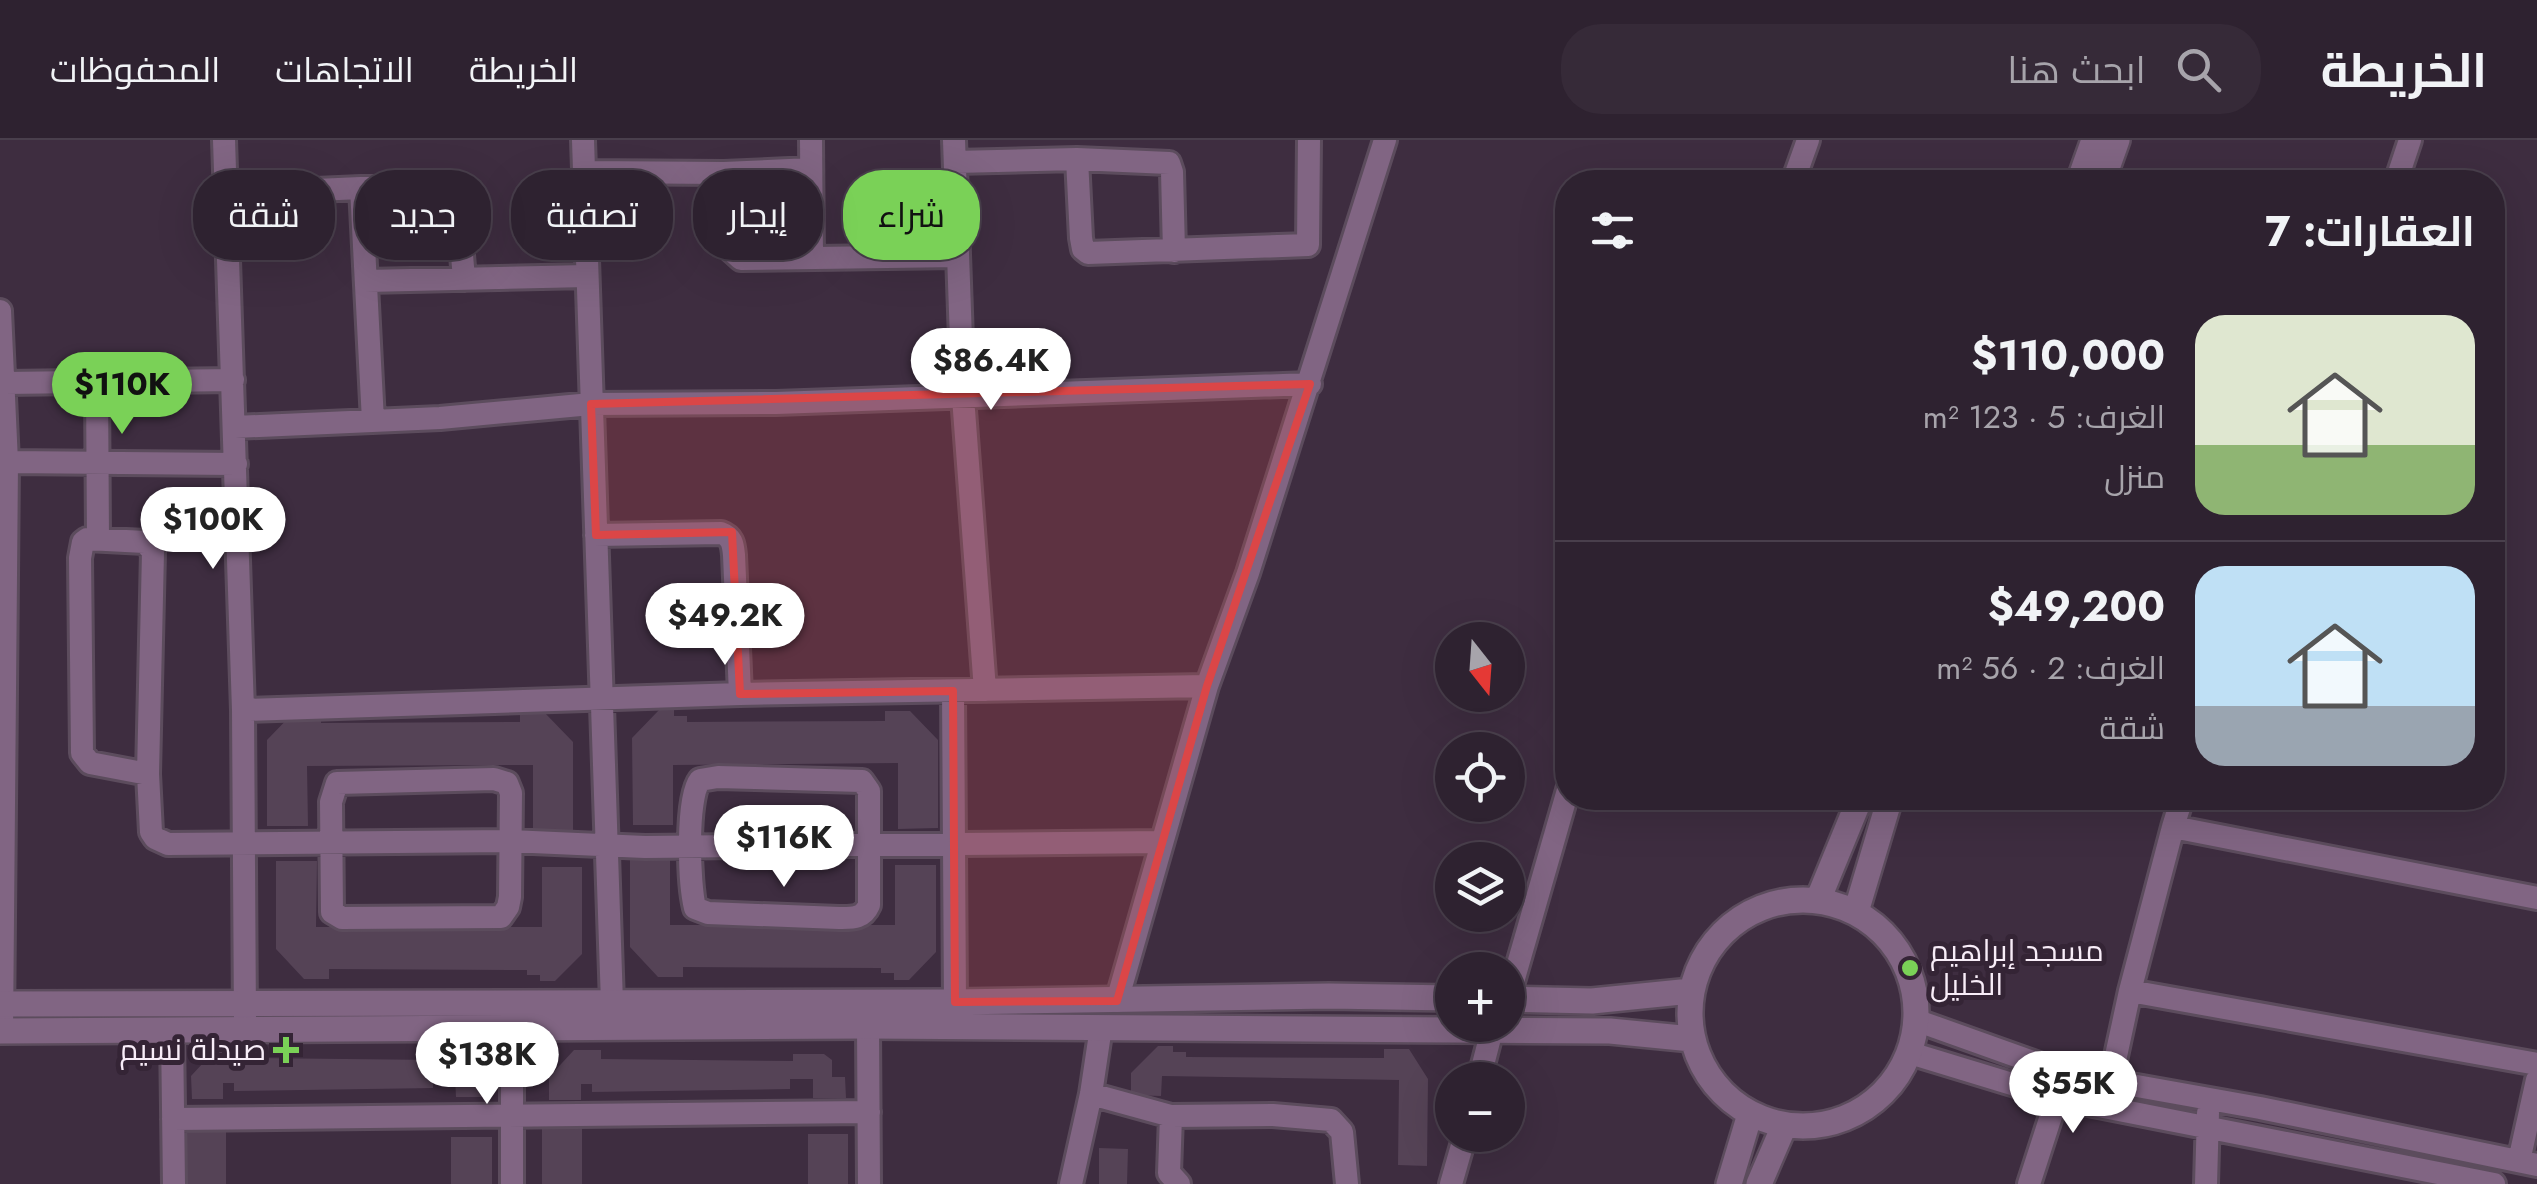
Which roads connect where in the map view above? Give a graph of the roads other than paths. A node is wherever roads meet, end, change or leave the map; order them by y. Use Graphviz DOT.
graph roads {
  1 [pos="224,140"];
  2 [pos="582,140"];
  3 [pos="810,140"];
  4 [pos="1310,140"];
  5 [pos="1385,140"];
  6 [pos="1808,140"];
  7 [pos="2094,140"];
  8 [pos="2117,140"];
  9 [pos="2410,140"];
  10 [pos="1118,150"];
  11 [pos="954,151"];
  12 [pos="1077,159"];
  13 [pos="225,170"];
  14 [pos="584,170"];
  15 [pos="811,170"];
  16 [pos="1797,170"];
  17 [pos="2083,170"];
  18 [pos="2106,170"];
  19 [pos="2400,170"];
  20 [pos="1353,244"];
  21 [pos="1308,245"];
  22 [pos="1174,251"];
  23 [pos="228,260"];
  24 [pos="365,260"];
  25 [pos="462,260"];
  26 [pos="587,260"];
  27 [pos="958,260"];
  28 [pos="587,276"];
  29 [pos="464,279"];
  30 [pos="366,281"];
  31 [pos="0,312"];
  32 [pos="232,380"];
  33 [pos="97,382"];
  34 [pos="4,383"];
  35 [pos="1310,384"];
  36 [pos="963,397"];
  37 [pos="591,404"];
  38 [pos="373,420"];
  39 [pos="235,427"];
  40 [pos="3,433"];
  41 [pos="7,462"];
  42 [pos="98,462"];
  43 [pos="236,464"];
  44 [pos="596,535"];
  45 [pos="98,539"];
  46 [pos="1207,686"];
  47 [pos="985,690"];
  48 [pos="952,692"];
  49 [pos="740,694"];
  50 [pos="602,699"];
  51 [pos="244,710"];
  52 [pos="2,756"];
  53 [pos="148,774"];
  54 [pos="1562,810"];
  55 [pos="1855,810"];
  56 [pos="1886,810"];
  57 [pos="2178,810"];
  58 [pos="2173,827"];
  59 [pos="2,832"];
  60 [pos="510,841"];
  61 [pos="1161,842"];
  62 [pos="332,843"];
  63 [pos="956,843"];
  64 [pos="244,844"];
  65 [pos="868,844"];
  66 [pos="608,846"];
  67 [pos="692,846"];
  68 [pos="2537,898"];
  69 [pos="1818,900"];
  70 [pos="1856,912"];
  71 [pos="1521,952"];
  72 [pos="2130,990"];
  73 [pos="1691,991"];
  74 [pos="1435,998"];
  75 [pos="1525,999"];
  76 [pos="1118,1001"];
  77 [pos="571,1002"];
  78 [pos="612,1002"];
  79 [pos="955,1002"];
  80 [pos="1,1003"];
  81 [pos="247,1003"];
  82 [pos="1918,1020"];
  83 [pos="868,1026"];
  84 [pos="1100,1027"];
  85 [pos="512,1029"];
  86 [pos="571,1029"];
  87 [pos="1525,1030"];
  88 [pos="1,1031"];
  89 [pos="244,1031"];
  90 [pos="1435,1031"];
  91 [pos="172,1032"];
  92 [pos="1692,1039"];
  93 [pos="1910,1054"];
  94 [pos="2537,1064"];
  95 [pos="2064,1072"];
  96 [pos="2537,1080"];
  97 [pos="2110,1083"];
  98 [pos="1091,1094"];
  99 [pos="2058,1098"];
  100 [pos="2208,1099"];
  101 [pos="2105,1107"];
  102 [pos="869,1112"];
  103 [pos="1750,1114"];
  104 [pos="514,1116"];
  105 [pos="1171,1116"];
  106 [pos="174,1119"];
  107 [pos="1784,1126"];
  108 [pos="2208,1126"];
  109 [pos="1461,1152"];
  110 [pos="2528,1163"];
  111 [pos="174,1184"];
  112 [pos="512,1184"];
  113 [pos="869,1184"];
  114 [pos="883,1184"];
  115 [pos="1071,1184"];
  116 [pos="1179,1184"];
  117 [pos="1346,1184"];
  118 [pos="1452,1184"];
  119 [pos="1729,1184"];
  120 [pos="1759,1184"];
  121 [pos="2029,1184"];
  122 [pos="2206,1184"];
  123 [pos="2494,1184"];
  1 -- 13 [label="street"];
  2 -- 14 [label="street"];
  3 -- 15 [label="street"];
  4 -- 21 [label="street"];
  5 -- 20 [label="street"];
  6 -- 16 [label="street"];
  7 -- 17 [label="street"];
  8 -- 18 [label="street"];
  9 -- 19 [label="street"];
  10 -- 12 [label="street"];
  10 -- 22 [label="street"];
  11 -- 12 [label="street"];
  12 -- 22 [label="street"];
  20 -- 21 [label="street"];
  20 -- 35 [label="street"];
  21 -- 22 [label="street"];
  23 -- 32 [label="street"];
  24 -- 30 [label="street"];
  25 -- 29 [label="street"];
  26 -- 28 [label="street"];
  27 -- 36 [label="street"];
  28 -- 29 [label="street"];
  28 -- 37 [label="street"];
  29 -- 30 [label="street"];
  30 -- 38 [label="street"];
  31 -- 34 [label="street"];
  32 -- 33 [label="street"];
  32 -- 39 [label="street"];
  33 -- 34 [label="street"];
  33 -- 42 [label="street"];
  34 -- 40 [label="street"];
  35 -- 36 [label="street"];
  35 -- 46 [label="street"];
  36 -- 37 [label="street"];
  36 -- 47 [label="street"];
  37 -- 38 [label="street"];
  37 -- 44 [label="street"];
  38 -- 39 [label="street"];
  39 -- 43 [label="street"];
  40 -- 41 [label="street"];
  41 -- 42 [label="street"];
  41 -- 52 [label="street"];
  42 -- 43 [label="street"];
  42 -- 45 [label="street"];
  43 -- 51 [label="street"];
  44 -- 49 [label="street"];
  44 -- 50 [label="street"];
  45 -- 53 [label="street"];
  45 -- 53 [label="street"];
  46 -- 47 [label="street"];
  46 -- 61 [label="street"];
  47 -- 48 [label="street"];
  48 -- 49 [label="street"];
  48 -- 63 [label="street"];
  49 -- 50 [label="street"];
  50 -- 51 [label="street"];
  50 -- 66 [label="street"];
  51 -- 64 [label="street"];
  52 -- 59 [label="street"];
  53 -- 64 [label="street"];
  54 -- 71 [label="street"];
  55 -- 69 [label="street"];
  56 -- 70 [label="street"];
  57 -- 58 [label="street"];
  58 -- 68 [label="street"];
  58 -- 72 [label="street"];
  59 -- 80 [label="street"];
  60 -- 62 [label="street"];
  60 -- 62 [label="street"];
  60 -- 62 [label="street"];
  60 -- 66 [label="street"];
  61 -- 63 [label="street"];
  61 -- 76 [label="street"];
  62 -- 64 [label="street"];
  63 -- 65 [label="street"];
  63 -- 79 [label="street"];
  64 -- 81 [label="street"];
  65 -- 67 [label="street"];
  65 -- 67 [label="street"];
  65 -- 67 [label="street"];
  66 -- 67 [label="street"];
  66 -- 78 [label="street"];
  69 -- 70 [label="street"];
  69 -- 73 [label="street"];
  70 -- 82 [label="street"];
  72 -- 94 [label="street"];
  72 -- 97 [label="street"];
  73 -- 75 [label="street"];
  73 -- 92 [label="street"];
  74 -- 76 [label="street"];
  76 -- 79 [label="street"];
  77 -- 78 [label="street"];
  77 -- 81 [label="street"];
  77 -- 86 [label="street"];
  78 -- 79 [label="street"];
  80 -- 81 [label="street"];
  80 -- 88 [label="street"];
  81 -- 89 [label="street"];
  82 -- 93 [label="street"];
  82 -- 95 [label="street"];
  83 -- 84 [label="street"];
  83 -- 86 [label="street"];
  83 -- 102 [label="street"];
  84 -- 90 [label="street"];
  84 -- 98 [label="street"];
  85 -- 86 [label="street"];
  85 -- 89 [label="street"];
  85 -- 104 [label="street"];
  87 -- 92 [label="street"];
  88 -- 91 [label="street"];
  89 -- 91 [label="street"];
  91 -- 106 [label="street"];
  92 -- 103 [label="street"];
  93 -- 99 [label="street"];
  93 -- 107 [label="street"];
  95 -- 97 [label="street"];
  95 -- 99 [label="street"];
  96 -- 110 [label="street"];
  97 -- 100 [label="street"];
  97 -- 101 [label="street"];
  98 -- 105 [label="street"];
  98 -- 115 [label="street"];
  99 -- 101 [label="street"];
  99 -- 121 [label="street"];
  100 -- 108 [label="street"];
  100 -- 110 [label="street"];
  101 -- 108 [label="street"];
  102 -- 104 [label="street"];
  102 -- 113 [label="street"];
  103 -- 107 [label="street"];
  103 -- 119 [label="street"];
  104 -- 106 [label="street"];
  104 -- 112 [label="street"];
  105 -- 116 [label="street"];
  105 -- 117 [label="street"];
  106 -- 111 [label="street"];
  107 -- 120 [label="street"];
  108 -- 122 [label="street"];
  108 -- 123 [label="street"];
  109 -- 118 [label="street"];
  113 -- 114 [label="street"];
}
